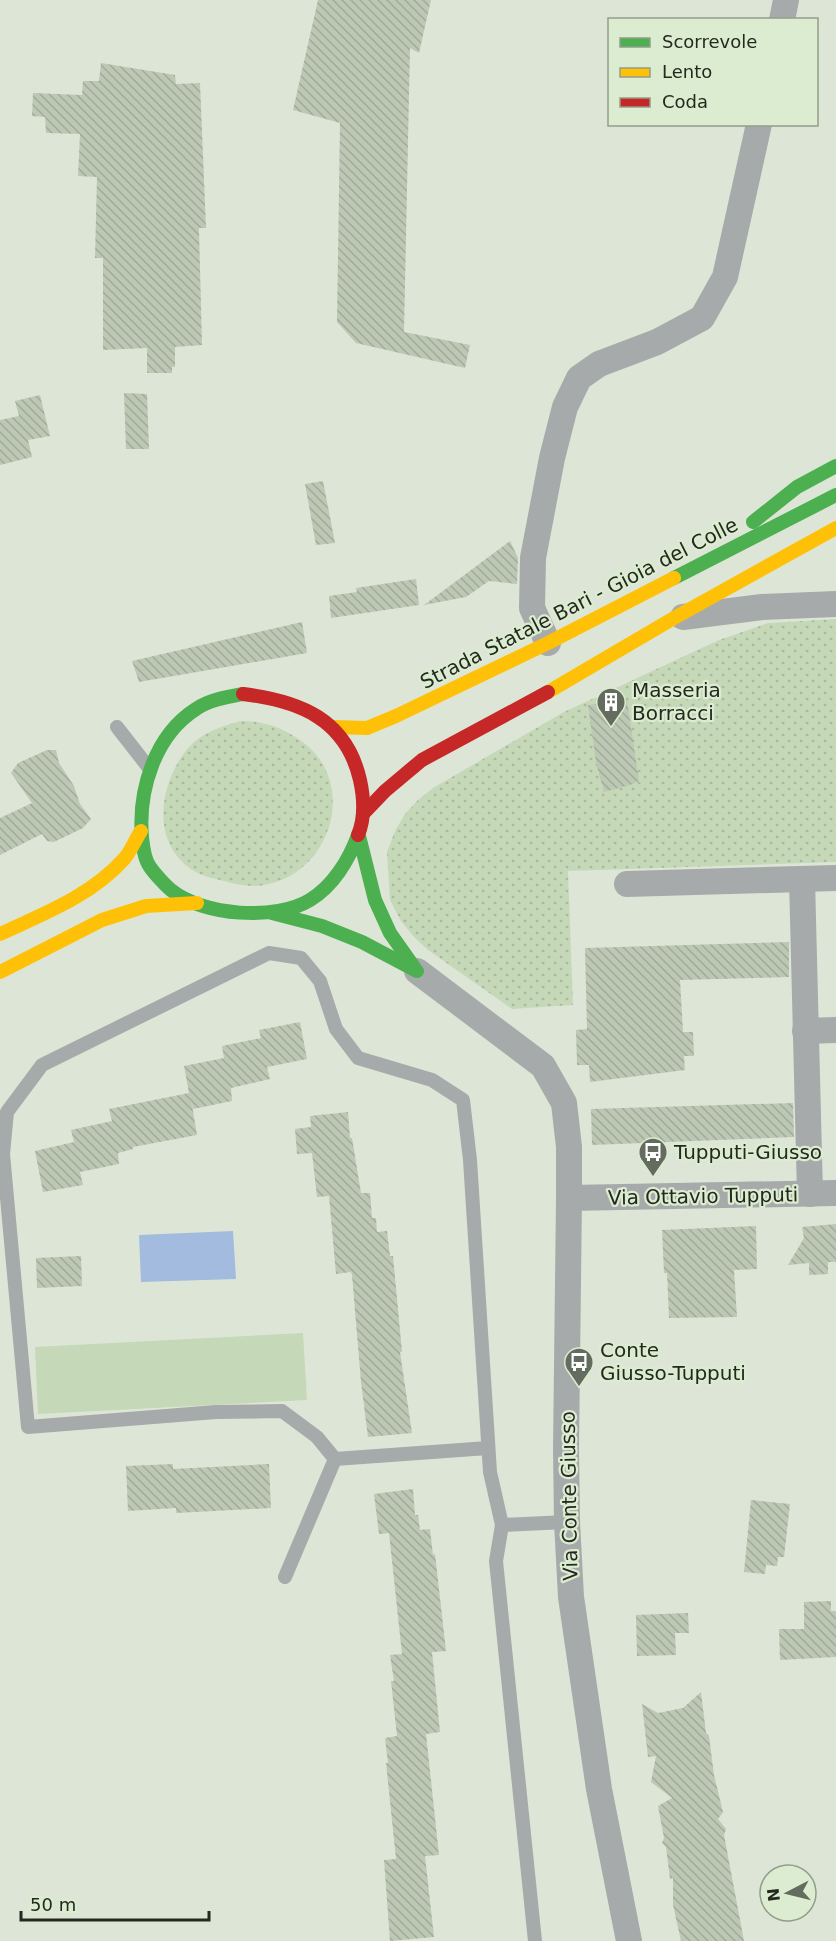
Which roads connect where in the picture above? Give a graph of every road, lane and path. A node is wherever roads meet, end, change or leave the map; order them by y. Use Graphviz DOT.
graph roads {
  1 [pos="786,0"];
  2 [pos="782,18"];
  3 [pos="759,126"];
  4 [pos="836,466"];
  5 [pos="836,495"];
  6 [pos="836,528"];
  7 [pos="696,568"];
  8 [pos="836,604"];
  9 [pos="674,618"];
  10 [pos="548,643"];
  11 [pos="117,727"];
  12 [pos="333,727"];
  13 [pos="150,770"];
  14 [pos="363,814"];
  15 [pos="141,831"];
  16 [pos="359,836"];
  17 [pos="836,878"];
  18 [pos="802,879"];
  19 [pos="627,884"];
  20 [pos="197,903"];
  21 [pos="271,913"];
  22 [pos="0,934"];
  23 [pos="417,971"];
  24 [pos="0,972"];
  25 [pos="836,1030"];
  26 [pos="805,1032"];
  27 [pos="836,1193"];
  28 [pos="810,1194"];
  29 [pos="569,1198"];
  30 [pos="488,1448"];
  31 [pos="335,1459"];
  32 [pos="567,1522"];
  33 [pos="502,1525"];
  34 [pos="285,1577"];
  35 [pos="535,1941"];
  36 [pos="629,1941"];
  1 -- 2 [label="street"];
  3 -- 10 [label="street"];
  4 -- 7 [label="main road"];
  5 -- 7 [label="main road, Strada Statale Bari - Gioia del Colle"];
  6 -- 9 [label="main road"];
  7 -- 10 [label="main road, Strada Statale Bari - Gioia del Colle"];
  8 -- 9 [label="street"];
  9 -- 14 [label="main road"];
  10 -- 12 [label="main road, Strada Statale Bari - Gioia del Colle"];
  11 -- 13 [label="lane"];
  12 -- 13 [label="main road"];
  12 -- 14 [label="main road"];
  13 -- 15 [label="main road"];
  14 -- 16 [label="main road"];
  15 -- 20 [label="main road"];
  15 -- 22 [label="main road"];
  16 -- 21 [label="main road"];
  16 -- 23 [label="main road"];
  17 -- 18 [label="street"];
  18 -- 19 [label="street"];
  18 -- 26 [label="street"];
  20 -- 21 [label="main road"];
  20 -- 24 [label="main road"];
  21 -- 23 [label="main road"];
  23 -- 29 [label="street, Via Conte Giusso"];
  25 -- 26 [label="street"];
  26 -- 28 [label="street"];
  27 -- 28 [label="street, Via Ottavio Tupputi"];
  28 -- 29 [label="street, Via Ottavio Tupputi"];
  29 -- 32 [label="street, Via Conte Giusso"];
  30 -- 31 [label="lane"];
  30 -- 31 [label="lane"];
  30 -- 33 [label="lane"];
  31 -- 34 [label="lane"];
  32 -- 33 [label="lane"];
  32 -- 36 [label="street, Via Conte Giusso"];
  33 -- 35 [label="lane"];
}
